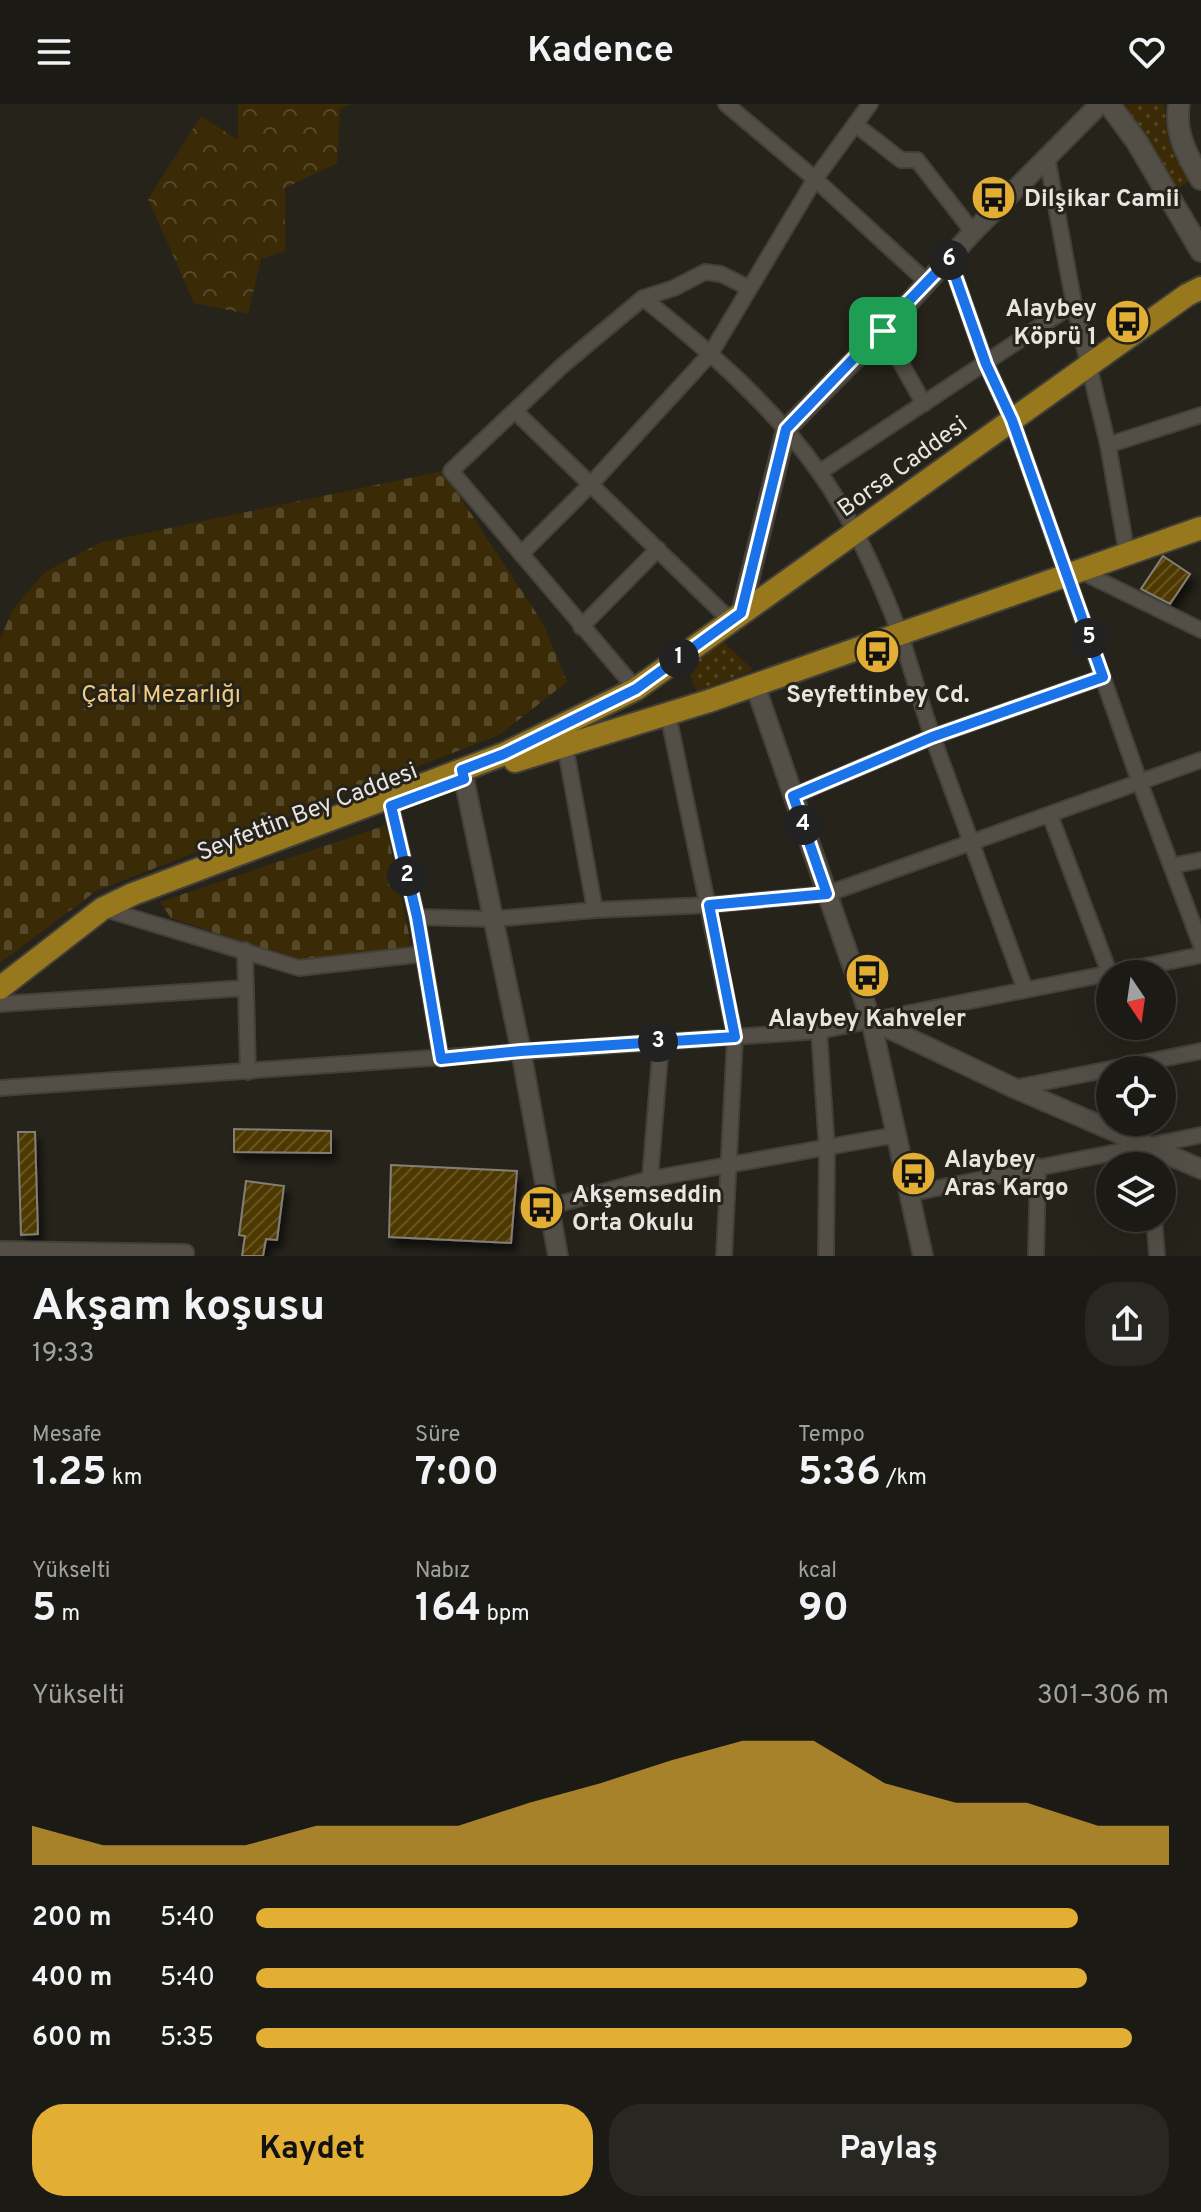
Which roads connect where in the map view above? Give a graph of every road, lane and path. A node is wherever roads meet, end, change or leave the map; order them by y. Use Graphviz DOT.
graph roads {
  1 [pos="726,104"];
  2 [pos="870,104"];
  3 [pos="1100,104"];
  4 [pos="1109,104"];
  5 [pos="1179,104"];
  6 [pos="855,124"];
  7 [pos="1047,157"];
  8 [pos="815,179"];
  9 [pos="1201,179"];
  10 [pos="973,232"];
  11 [pos="1201,251"];
  12 [pos="949,259"];
  13 [pos="928,283"];
  14 [pos="749,288"];
  15 [pos="1201,288"];
  16 [pos="643,298"];
  17 [pos="1074,304"];
  18 [pos="883,331"];
  19 [pos="711,353"];
  20 [pos="986,364"];
  21 [pos="1089,365"];
  22 [pos="924,404"];
  23 [pos="516,412"];
  24 [pos="1201,415"];
  25 [pos="1012,420"];
  26 [pos="786,429"];
  27 [pos="1108,445"];
  28 [pos="820,472"];
  29 [pos="591,484"];
  30 [pos="1201,528"];
  31 [pos="856,531"];
  32 [pos="658,549"];
  33 [pos="521,554"];
  34 [pos="1127,554"];
  35 [pos="1073,573"];
  36 [pos="736,617"];
  37 [pos="581,627"];
  38 [pos="1201,630"];
  39 [pos="899,634"];
  40 [pos="1103,677"];
  41 [pos="755,685"];
  42 [pos="636,689"];
  43 [pos="659,716"];
  44 [pos="561,737"];
  45 [pos="932,737"];
  46 [pos="1201,760"];
  47 [pos="463,774"];
  48 [pos="1140,783"];
  49 [pos="793,796"];
  50 [pos="390,802"];
  51 [pos="1050,815"];
  52 [pos="973,842"];
  53 [pos="1201,860"];
  54 [pos="1171,866"];
  55 [pos="827,894"];
  56 [pos="709,905"];
  57 [pos="108,910"];
  58 [pos="595,910"];
  59 [pos="417,917"];
  60 [pos="493,919"];
  61 [pos="1201,945"];
  62 [pos="245,950"];
  63 [pos="423,954"];
  64 [pos="1201,955"];
  65 [pos="1104,960"];
  66 [pos="1174,960"];
  67 [pos="1096,975"];
  68 [pos="0,988"];
  69 [pos="246,988"];
  70 [pos="1025,989"];
  71 [pos="0,1003"];
  72 [pos="871,1020"];
  73 [pos="819,1031"];
  74 [pos="735,1037"];
  75 [pos="661,1042"];
  76 [pos="521,1051"];
  77 [pos="1201,1051"];
  78 [pos="441,1059"];
  79 [pos="248,1072"];
  80 [pos="0,1088"];
  81 [pos="1014,1088"];
  82 [pos="895,1135"];
  83 [pos="1201,1135"];
  84 [pos="1149,1145"];
  85 [pos="827,1149"];
  86 [pos="1150,1152"];
  87 [pos="730,1165"];
  88 [pos="1038,1166"];
  89 [pos="1201,1169"];
  90 [pos="650,1179"];
  91 [pos="908,1194"];
  92 [pos="548,1207"];
  93 [pos="1155,1232"];
  94 [pos="0,1249"];
  95 [pos="186,1256"];
  96 [pos="558,1256"];
  97 [pos="724,1256"];
  98 [pos="826,1256"];
  99 [pos="923,1256"];
  100 [pos="1036,1256"];
  101 [pos="1157,1256"];
  1 -- 8 [label="street"];
  2 -- 6 [label="street"];
  3 -- 7 [label="street"];
  4 -- 11 [label="main road"];
  5 -- 9 [label="main road"];
  6 -- 8 [label="street"];
  6 -- 10 [label="street"];
  7 -- 10 [label="street"];
  7 -- 17 [label="street"];
  8 -- 13 [label="street"];
  8 -- 14 [label="street"];
  10 -- 12 [label="street"];
  12 -- 13 [label="street"];
  12 -- 20 [label="street"];
  13 -- 18 [label="street"];
  14 -- 16 [label="street"];
  14 -- 19 [label="street"];
  15 -- 21 [label="main road, Borsa Caddesi"];
  16 -- 19 [label="street"];
  16 -- 23 [label="street"];
  17 -- 20 [label="street"];
  17 -- 21 [label="street"];
  18 -- 22 [label="street"];
  18 -- 26 [label="street"];
  19 -- 26 [label="street"];
  19 -- 29 [label="street"];
  20 -- 22 [label="street"];
  20 -- 25 [label="street"];
  21 -- 25 [label="main road, Borsa Caddesi"];
  21 -- 27 [label="street"];
  22 -- 28 [label="street"];
  23 -- 29 [label="street"];
  23 -- 33 [label="street"];
  24 -- 27 [label="street"];
  25 -- 31 [label="main road, Borsa Caddesi"];
  25 -- 35 [label="street"];
  26 -- 28 [label="street"];
  26 -- 36 [label="street"];
  27 -- 34 [label="street"];
  28 -- 31 [label="street"];
  29 -- 32 [label="street"];
  29 -- 33 [label="street"];
  30 -- 34 [label="main road, Seyfettin Bey Caddesi"];
  31 -- 36 [label="main road, Borsa Caddesi"];
  31 -- 39 [label="street"];
  32 -- 36 [label="street"];
  32 -- 37 [label="street"];
  33 -- 37 [label="street"];
  34 -- 35 [label="main road, Seyfettin Bey Caddesi"];
  35 -- 38 [label="street"];
  35 -- 39 [label="main road, Seyfettin Bey Caddesi"];
  35 -- 40 [label="street"];
  36 -- 42 [label="main road, Borsa Caddesi"];
  37 -- 42 [label="street"];
  39 -- 41 [label="main road, Seyfettin Bey Caddesi"];
  39 -- 45 [label="street"];
  40 -- 45 [label="street"];
  40 -- 48 [label="street"];
  41 -- 43 [label="main road, Seyfettin Bey Caddesi"];
  41 -- 49 [label="street"];
  42 -- 43 [label="main road"];
  42 -- 44 [label="main road, Seyfettin Bey Caddesi"];
  43 -- 44 [label="main road, Seyfettin Bey Caddesi"];
  43 -- 56 [label="street"];
  44 -- 47 [label="main road, Seyfettin Bey Caddesi"];
  44 -- 58 [label="street"];
  45 -- 49 [label="street"];
  45 -- 52 [label="street"];
  46 -- 48 [label="street"];
  47 -- 50 [label="main road, Seyfettin Bey Caddesi"];
  47 -- 60 [label="street"];
  48 -- 51 [label="street"];
  48 -- 54 [label="street"];
  49 -- 55 [label="street"];
  50 -- 57 [label="main road, Seyfettin Bey Caddesi"];
  50 -- 59 [label="street"];
  51 -- 52 [label="street"];
  51 -- 65 [label="street"];
  52 -- 55 [label="street"];
  52 -- 70 [label="street"];
  53 -- 54 [label="street"];
  54 -- 61 [label="street"];
  55 -- 56 [label="street"];
  55 -- 72 [label="street"];
  56 -- 58 [label="street"];
  56 -- 74 [label="street"];
  57 -- 62 [label="street"];
  57 -- 68 [label="main road, Seyfettin Bey Caddesi"];
  57 -- 71 [label="main road, Seyfettin Bey Caddesi"];
  58 -- 60 [label="street"];
  59 -- 60 [label="street"];
  59 -- 63 [label="street"];
  60 -- 76 [label="street"];
  62 -- 63 [label="street"];
  62 -- 69 [label="street"];
  63 -- 78 [label="street"];
  64 -- 66 [label="street"];
  67 -- 70 [label="street"];
  69 -- 71 [label="street"];
  69 -- 79 [label="street"];
  70 -- 72 [label="street"];
  72 -- 73 [label="street"];
  72 -- 81 [label="street"];
  72 -- 82 [label="street"];
  73 -- 74 [label="street"];
  73 -- 85 [label="street"];
  74 -- 75 [label="street"];
  74 -- 87 [label="street"];
  75 -- 76 [label="street"];
  75 -- 90 [label="street"];
  76 -- 78 [label="street"];
  76 -- 92 [label="street"];
  77 -- 81 [label="street"];
  78 -- 79 [label="street"];
  79 -- 80 [label="street"];
  81 -- 84 [label="street"];
  82 -- 85 [label="street"];
  82 -- 91 [label="street"];
  83 -- 84 [label="street"];
  84 -- 86 [label="street"];
  84 -- 88 [label="street"];
  84 -- 89 [label="street"];
  85 -- 87 [label="street"];
  85 -- 98 [label="street"];
  87 -- 90 [label="street"];
  87 -- 97 [label="street"];
  88 -- 91 [label="street"];
  88 -- 100 [label="street"];
  90 -- 92 [label="street"];
  91 -- 99 [label="street"];
  92 -- 96 [label="street"];
  93 -- 101 [label="street"];
  94 -- 95 [label="street"];
}
